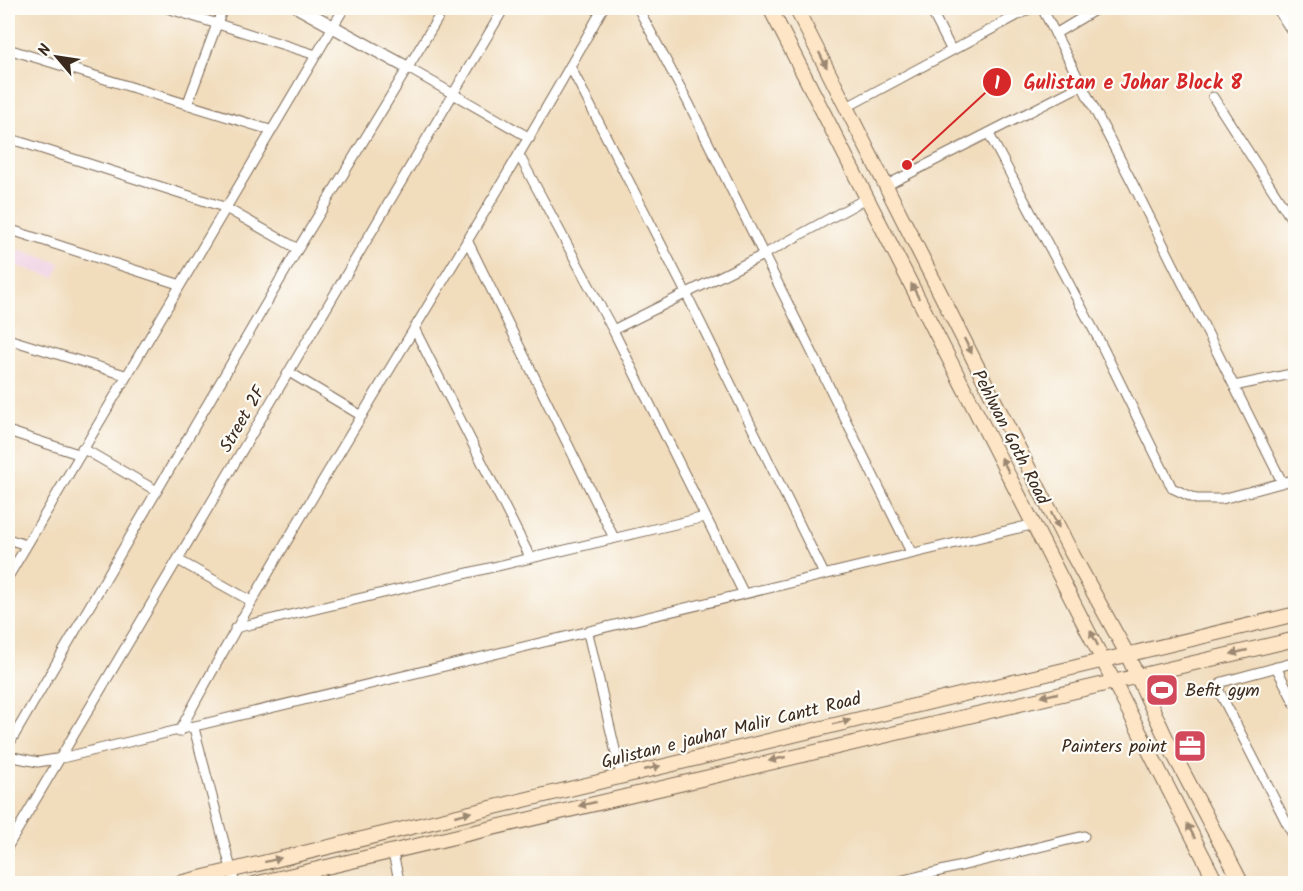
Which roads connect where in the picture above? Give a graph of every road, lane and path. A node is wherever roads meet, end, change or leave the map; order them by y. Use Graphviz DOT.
graph roads {
  1 [pos="166,8"];
  2 [pos="223,8"];
  3 [pos="299,8"];
  4 [pos="344,8"];
  5 [pos="444,8"];
  6 [pos="504,8"];
  7 [pos="603,8"];
  8 [pos="638,8"];
  9 [pos="770,8"];
  10 [pos="796,8"];
  11 [pos="930,8"];
  12 [pos="1031,8"];
  13 [pos="1042,8"];
  14 [pos="1098,8"];
  15 [pos="1276,8"];
  16 [pos="217,22"];
  17 [pos="333,27"];
  18 [pos="1056,34"];
  19 [pos="1296,38"];
  20 [pos="951,49"];
  21 [pos="8,50"];
  22 [pos="316,55"];
  23 [pos="570,66"];
  24 [pos="408,68"];
  25 [pos="1082,86"];
  26 [pos="453,93"];
  27 [pos="1213,97"];
  28 [pos="187,105"];
  29 [pos="847,107"];
  30 [pos="270,130"];
  31 [pos="989,134"];
  32 [pos="8,138"];
  33 [pos="530,138"];
  34 [pos="519,155"];
  35 [pos="887,185"];
  36 [pos="867,198"];
  37 [pos="224,207"];
  38 [pos="1296,226"];
  39 [pos="8,229"];
  40 [pos="467,240"];
  41 [pos="298,249"];
  42 [pos="763,255"];
  43 [pos="178,284"];
  44 [pos="686,293"];
  45 [pos="414,328"];
  46 [pos="613,330"];
  47 [pos="8,339"];
  48 [pos="289,372"];
  49 [pos="1296,373"];
  50 [pos="125,375"];
  51 [pos="1234,386"];
  52 [pos="362,416"];
  53 [pos="8,431"];
  54 [pos="80,451"];
  55 [pos="1295,479"];
  56 [pos="1281,482"];
  57 [pos="157,491"];
  58 [pos="705,517"];
  59 [pos="1035,525"];
  60 [pos="614,538"];
  61 [pos="8,539"];
  62 [pos="26,545"];
  63 [pos="911,552"];
  64 [pos="530,557"];
  65 [pos="178,560"];
  66 [pos="824,574"];
  67 [pos="8,577"];
  68 [pos="744,594"];
  69 [pos="251,601"];
  70 [pos="1296,614"];
  71 [pos="235,628"];
  72 [pos="588,633"];
  73 [pos="1296,639"];
  74 [pos="1126,652"];
  75 [pos="1104,659"];
  76 [pos="1296,662"];
  77 [pos="1276,667"];
  78 [pos="1136,675"];
  79 [pos="1114,680"];
  80 [pos="1296,706"];
  81 [pos="194,728"];
  82 [pos="179,732"];
  83 [pos="8,746"];
  84 [pos="8,756"];
  85 [pos="62,758"];
  86 [pos="621,775"];
  87 [pos="1084,836"];
  88 [pos="1296,841"];
  89 [pos="8,846"];
  90 [pos="392,850"];
  91 [pos="232,877"];
  92 [pos="175,884"];
  93 [pos="254,884"];
  94 [pos="400,884"];
  95 [pos="887,884"];
  96 [pos="1217,884"];
  97 [pos="1242,884"];
  1 -- 16 [label="street"];
  2 -- 16 [label="street"];
  3 -- 17 [label="street"];
  4 -- 17 [label="street"];
  5 -- 24 [label="street"];
  6 -- 26 [label="street, Street 2F"];
  7 -- 23 [label="street"];
  8 -- 42 [label="street"];
  9 -- 36 [label="main road, Pehlwan Goth Road"];
  10 -- 29 [label="main road, Pehlwan Goth Road, one-way"];
  11 -- 20 [label="street"];
  12 -- 20 [label="street"];
  13 -- 18 [label="street"];
  14 -- 18 [label="street"];
  15 -- 19 [label="street"];
  16 -- 22 [label="street"];
  16 -- 28 [label="street"];
  17 -- 22 [label="street"];
  17 -- 24 [label="street"];
  18 -- 25 [label="street"];
  20 -- 29 [label="street"];
  21 -- 28 [label="street"];
  22 -- 30 [label="street"];
  23 -- 33 [label="street"];
  23 -- 44 [label="street"];
  24 -- 26 [label="street"];
  24 -- 41 [label="street"];
  25 -- 31 [label="street"];
  25 -- 51 [label="street"];
  26 -- 33 [label="street"];
  26 -- 48 [label="street, Street 2F"];
  27 -- 38 [label="street"];
  28 -- 30 [label="street"];
  29 -- 35 [label="main road, Pehlwan Goth Road"];
  30 -- 37 [label="street"];
  31 -- 35 [label="street"];
  31 -- 56 [label="street"];
  32 -- 37 [label="street"];
  33 -- 34 [label="street"];
  34 -- 40 [label="street"];
  34 -- 46 [label="street"];
  35 -- 74 [label="main road, Pehlwan Goth Road, one-way"];
  36 -- 42 [label="street"];
  59 -- 36 [label="main road, Pehlwan Goth Road, one-way"];
  37 -- 41 [label="street"];
  37 -- 43 [label="street"];
  39 -- 43 [label="street"];
  40 -- 45 [label="street"];
  40 -- 60 [label="street"];
  41 -- 57 [label="street"];
  42 -- 44 [label="street"];
  42 -- 63 [label="street"];
  43 -- 50 [label="street"];
  44 -- 46 [label="street"];
  44 -- 66 [label="street"];
  45 -- 52 [label="street"];
  45 -- 64 [label="street"];
  46 -- 58 [label="street"];
  47 -- 50 [label="street"];
  48 -- 52 [label="street"];
  48 -- 65 [label="street, Street 2F"];
  49 -- 51 [label="street"];
  50 -- 54 [label="street"];
  51 -- 56 [label="street"];
  52 -- 69 [label="street"];
  53 -- 54 [label="street"];
  54 -- 57 [label="street"];
  54 -- 62 [label="street"];
  55 -- 56 [label="street"];
  57 -- 83 [label="street"];
  58 -- 60 [label="street"];
  58 -- 68 [label="street"];
  59 -- 63 [label="street"];
  75 -- 59 [label="main road, Pehlwan Goth Road, one-way"];
  60 -- 64 [label="street"];
  61 -- 62 [label="street"];
  62 -- 67 [label="street"];
  63 -- 66 [label="street"];
  64 -- 71 [label="street"];
  65 -- 69 [label="street"];
  65 -- 85 [label="street, Street 2F"];
  66 -- 68 [label="street"];
  68 -- 72 [label="street"];
  69 -- 71 [label="street"];
  70 -- 74 [label="main road, Gulistan e jauhar Malir Cantt Road"];
  71 -- 82 [label="street"];
  72 -- 81 [label="street"];
  72 -- 86 [label="street"];
  73 -- 78 [label="main road, Gulistan e jauhar Malir Cantt Road, one-way"];
  74 -- 75 [label="main road, Gulistan e jauhar Malir Cantt Road"];
  74 -- 78 [label="main road, Pehlwan Goth Road"];
  75 -- 79 [label="main road, Pehlwan Goth Road"];
  86 -- 75 [label="main road, Gulistan e jauhar Malir Cantt Road, one-way"];
  76 -- 77 [label="street"];
  77 -- 80 [label="street"];
  77 -- 88 [label="street"];
  78 -- 79 [label="main road, Gulistan e jauhar Malir Cantt Road"];
  78 -- 97 [label="main road, Pehlwan Goth Road"];
  79 -- 90 [label="main road, Gulistan e jauhar Malir Cantt Road, one-way"];
  96 -- 79 [label="main road, Pehlwan Goth Road, one-way"];
  81 -- 82 [label="street"];
  81 -- 91 [label="street"];
  82 -- 85 [label="street"];
  84 -- 85 [label="street"];
  85 -- 89 [label="street, Street 2F"];
  91 -- 86 [label="main road, Gulistan e jauhar Malir Cantt Road, one-way"];
  87 -- 95 [label="street"];
  90 -- 93 [label="main road, Gulistan e jauhar Malir Cantt Road"];
  90 -- 94 [label="street"];
  91 -- 92 [label="main road, Gulistan e jauhar Malir Cantt Road"];
}
